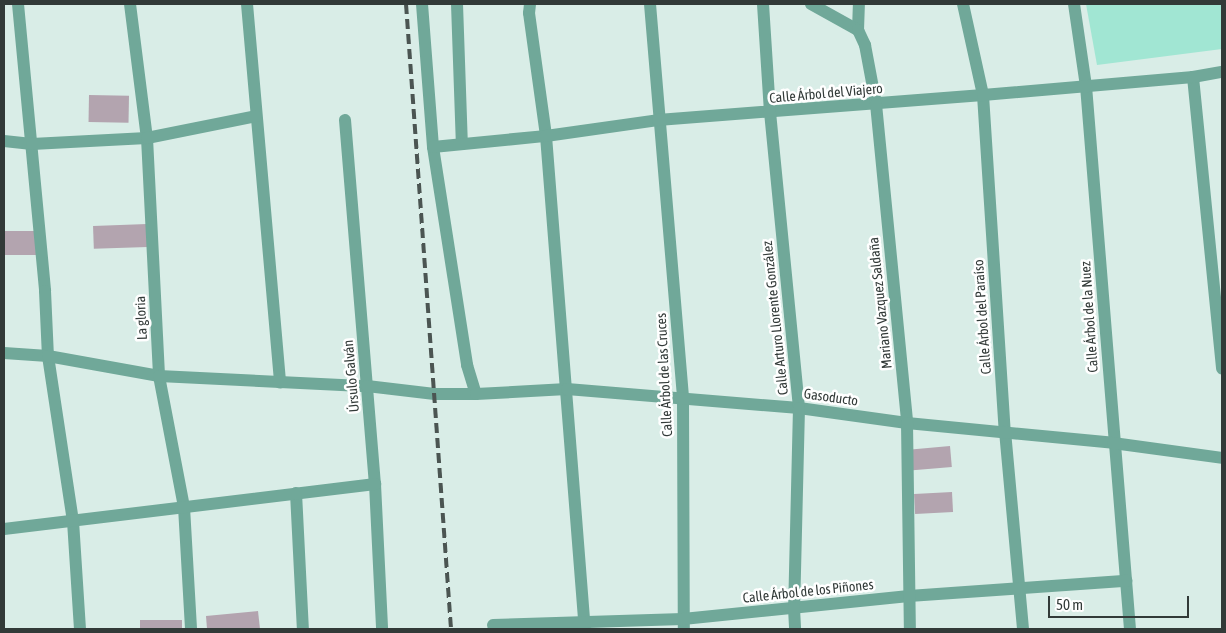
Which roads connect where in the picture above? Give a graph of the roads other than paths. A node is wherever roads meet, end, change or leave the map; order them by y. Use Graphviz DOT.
graph roads {
  1 [pos="18,4"];
  2 [pos="130,4"];
  3 [pos="247,4"];
  4 [pos="422,4"];
  5 [pos="457,4"];
  6 [pos="530,4"];
  7 [pos="650,4"];
  8 [pos="763,4"];
  9 [pos="811,4"];
  10 [pos="859,4"];
  11 [pos="963,4"];
  12 [pos="1074,4"];
  13 [pos="858,30"];
  14 [pos="1222,72"];
  15 [pos="1193,77"];
  16 [pos="1086,86"];
  17 [pos="983,95"];
  18 [pos="876,104"];
  19 [pos="770,112"];
  20 [pos="256,116"];
  21 [pos="346,120"];
  22 [pos="658,120"];
  23 [pos="546,136"];
  24 [pos="147,138"];
  25 [pos="4,141"];
  26 [pos="32,144"];
  27 [pos="462,144"];
  28 [pos="433,147"];
  29 [pos="4,353"];
  30 [pos="48,356"];
  31 [pos="1222,370"];
  32 [pos="159,376"];
  33 [pos="280,383"];
  34 [pos="367,386"];
  35 [pos="567,389"];
  36 [pos="476,394"];
  37 [pos="683,399"];
  38 [pos="799,408"];
  39 [pos="907,422"];
  40 [pos="1005,431"];
  41 [pos="1114,442"];
  42 [pos="1222,458"];
  43 [pos="374,484"];
  44 [pos="296,493"];
  45 [pos="184,507"];
  46 [pos="73,521"];
  47 [pos="4,530"];
  48 [pos="1126,581"];
  49 [pos="1020,588"];
  50 [pos="908,596"];
  51 [pos="794,608"];
  52 [pos="684,624"];
  53 [pos="493,625"];
  54 [pos="584,626"];
  55 [pos="80,629"];
  56 [pos="191,629"];
  57 [pos="304,629"];
  58 [pos="382,629"];
  59 [pos="795,629"];
  60 [pos="910,629"];
  61 [pos="1023,629"];
  62 [pos="1130,629"];
  1 -- 26 [label="street"];
  2 -- 24 [label="street, La gloria"];
  3 -- 20 [label="street"];
  4 -- 28 [label="street"];
  5 -- 27 [label="street"];
  6 -- 23 [label="street"];
  7 -- 22 [label="street, Calle Árbol de las Cruces"];
  8 -- 19 [label="street, Calle Arturo Llorente González"];
  9 -- 13 [label="street"];
  10 -- 13 [label="street"];
  11 -- 17 [label="street, Calle Árbol del Paraíso"];
  12 -- 16 [label="street, Calle Árbol de la Nuez"];
  13 -- 18 [label="street, Mariano Vazquez Saldaña"];
  14 -- 15 [label="street, Calle Árbol del Viajero"];
  15 -- 16 [label="street, Calle Árbol del Viajero"];
  15 -- 31 [label="street"];
  16 -- 17 [label="street, Calle Árbol del Viajero"];
  16 -- 41 [label="street, Calle Árbol de la Nuez"];
  17 -- 18 [label="street, Calle Árbol del Viajero"];
  17 -- 40 [label="street, Calle Árbol del Paraíso"];
  18 -- 19 [label="street, Calle Árbol del Viajero"];
  18 -- 39 [label="street, Mariano Vazquez Saldaña"];
  19 -- 22 [label="street, Calle Árbol del Viajero"];
  19 -- 38 [label="street, Calle Arturo Llorente González"];
  20 -- 24 [label="street"];
  20 -- 33 [label="street"];
  21 -- 34 [label="street, Úrsulo Galván"];
  22 -- 23 [label="street, Calle Árbol del Viajero"];
  22 -- 37 [label="street, Calle Árbol de las Cruces"];
  23 -- 27 [label="street, Calle Árbol del Viajero"];
  23 -- 35 [label="street"];
  24 -- 26 [label="street"];
  24 -- 32 [label="street, La gloria"];
  25 -- 26 [label="street"];
  26 -- 30 [label="street"];
  27 -- 28 [label="street, Calle Árbol del Viajero"];
  28 -- 36 [label="street"];
  29 -- 30 [label="street, Gasoducto"];
  30 -- 32 [label="street, Gasoducto"];
  30 -- 46 [label="street"];
  32 -- 33 [label="street, Gasoducto"];
  32 -- 45 [label="street, La gloria"];
  33 -- 34 [label="street, Gasoducto"];
  34 -- 36 [label="street, Gasoducto"];
  34 -- 43 [label="street, Úrsulo Galván"];
  35 -- 36 [label="street, Gasoducto"];
  35 -- 37 [label="street, Gasoducto"];
  35 -- 54 [label="street"];
  37 -- 38 [label="street, Gasoducto"];
  37 -- 52 [label="street, Calle Árbol de las Cruces"];
  38 -- 39 [label="street, Gasoducto"];
  38 -- 51 [label="street, Calle Arturo Llorente González"];
  39 -- 40 [label="street, Gasoducto"];
  39 -- 50 [label="street, Mariano Vazquez Saldaña"];
  40 -- 41 [label="street, Gasoducto"];
  40 -- 49 [label="street, Calle Árbol del Paraíso"];
  41 -- 42 [label="street, Gasoducto"];
  41 -- 48 [label="street, Calle Árbol de la Nuez"];
  43 -- 44 [label="street"];
  43 -- 58 [label="street, Úrsulo Galván"];
  44 -- 45 [label="street"];
  44 -- 57 [label="street"];
  45 -- 46 [label="street"];
  45 -- 56 [label="street, La gloria"];
  46 -- 47 [label="street"];
  46 -- 55 [label="street"];
  48 -- 49 [label="street, Calle Árbol de los Piñones"];
  48 -- 62 [label="street, Calle Árbol de la Nuez"];
  49 -- 50 [label="street, Calle Árbol de los Piñones"];
  49 -- 61 [label="street, Calle Árbol del Paraíso"];
  50 -- 51 [label="street, Calle Árbol de los Piñones"];
  50 -- 60 [label="street, Mariano Vazquez Saldaña"];
  51 -- 52 [label="street, Calle Árbol de los Piñones"];
  51 -- 59 [label="street, Calle Arturo Llorente González"];
  52 -- 54 [label="street, Calle Árbol de los Piñones"];
  53 -- 54 [label="street, Calle Árbol de los Piñones"];
}
